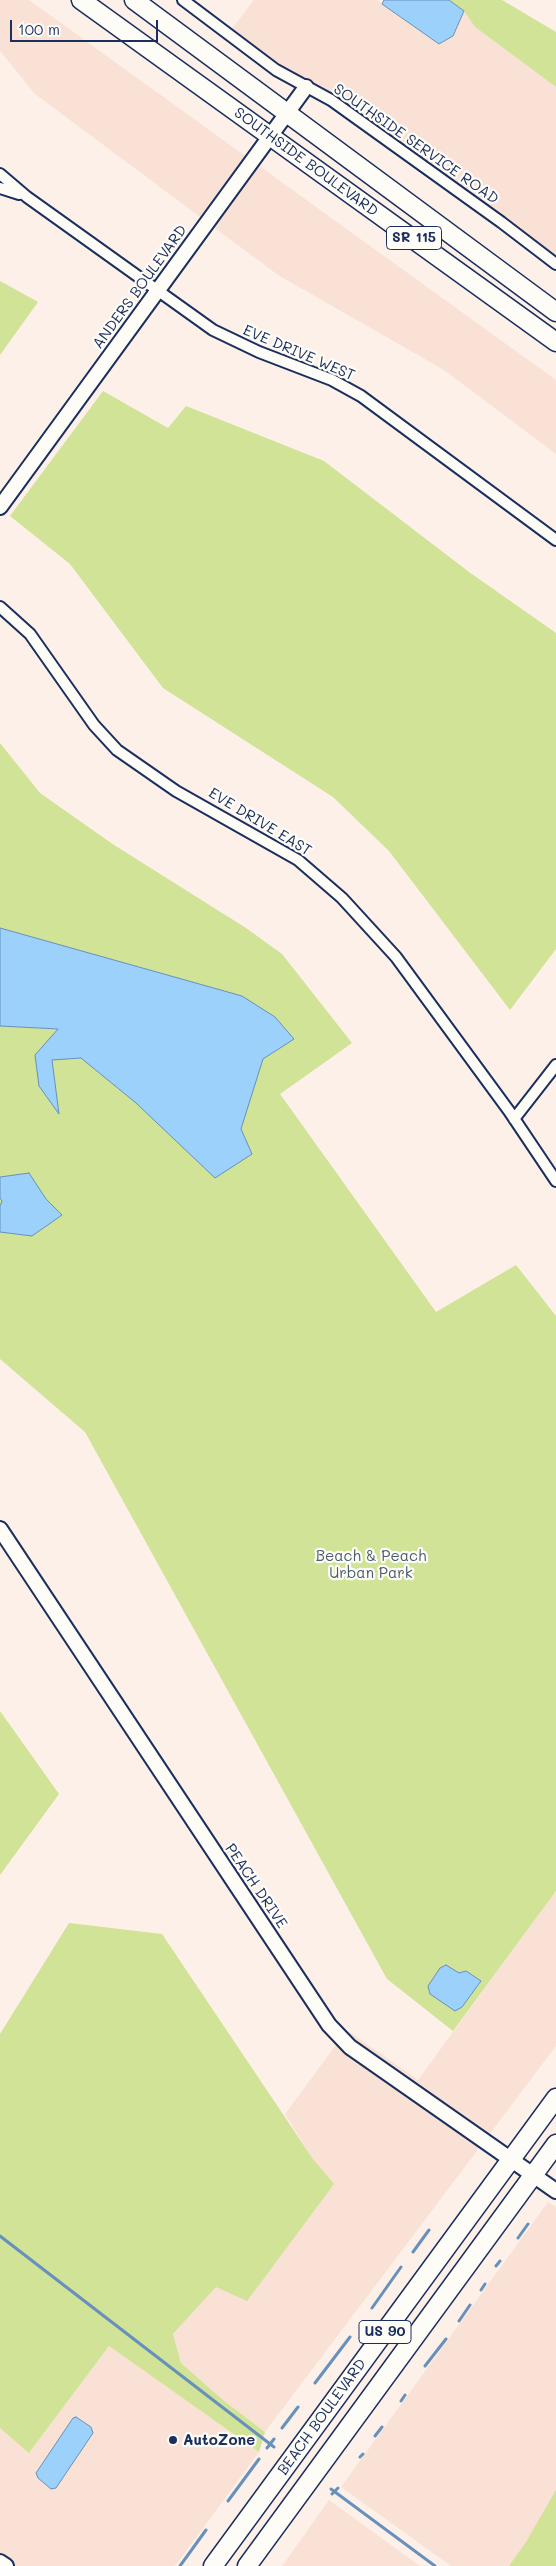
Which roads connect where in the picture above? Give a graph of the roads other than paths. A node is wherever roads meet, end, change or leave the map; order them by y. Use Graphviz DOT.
graph roads {
  1 [pos="81,0"];
  2 [pos="134,0"];
  3 [pos="183,0"];
  4 [pos="306,87"];
  5 [pos="287,114"];
  6 [pos="270,136"];
  7 [pos="0,174"];
  8 [pos="0,188"];
  9 [pos="27,197"];
  10 [pos="556,264"];
  11 [pos="158,290"];
  12 [pos="556,312"];
  13 [pos="556,342"];
  14 [pos="0,507"];
  15 [pos="556,540"];
  16 [pos="0,607"];
  17 [pos="556,1064"];
  18 [pos="514,1119"];
  19 [pos="556,1181"];
  20 [pos="0,1530"];
  21 [pos="556,2098"];
  22 [pos="556,2144"];
  23 [pos="511,2159"];
  24 [pos="533,2175"];
  25 [pos="556,2191"];
  26 [pos="0,2562"];
  27 [pos="6,2566"];
  28 [pos="213,2566"];
  29 [pos="247,2566"];
  1 -- 6 [label="highway, SOUTHSIDE BOULEVARD / SR 115"];
  2 -- 5 [label="highway, SOUTHSIDE BOULEVARD / SR 115"];
  3 -- 4 [label="street, SOUTHSIDE SERVICE ROAD"];
  4 -- 5 [label="street, ANDERS BOULEVARD"];
  4 -- 10 [label="street, SOUTHSIDE SERVICE ROAD"];
  5 -- 6 [label="street, ANDERS BOULEVARD"];
  5 -- 12 [label="highway, SOUTHSIDE BOULEVARD / SR 115"];
  6 -- 11 [label="street, ANDERS BOULEVARD"];
  6 -- 13 [label="highway, SOUTHSIDE BOULEVARD / SR 115"];
  7 -- 9 [label="street"];
  8 -- 9 [label="street"];
  9 -- 11 [label="street, EVE DRIVE WEST"];
  11 -- 14 [label="street, ANDERS BOULEVARD"];
  11 -- 15 [label="street, EVE DRIVE WEST"];
  16 -- 18 [label="street, EVE DRIVE EAST"];
  17 -- 18 [label="street"];
  18 -- 19 [label="street, EVE DRIVE EAST"];
  20 -- 23 [label="street, PEACH DRIVE"];
  21 -- 23 [label="highway, BEACH BOULEVARD / US 90"];
  22 -- 24 [label="highway, US 90"];
  23 -- 24 [label="street, PEACH DRIVE"];
  23 -- 28 [label="highway, BEACH BOULEVARD / US 90"];
  24 -- 25 [label="street, PEACH DRIVE"];
  24 -- 29 [label="highway, US 90"];
  26 -- 27 [label="street"];
}
